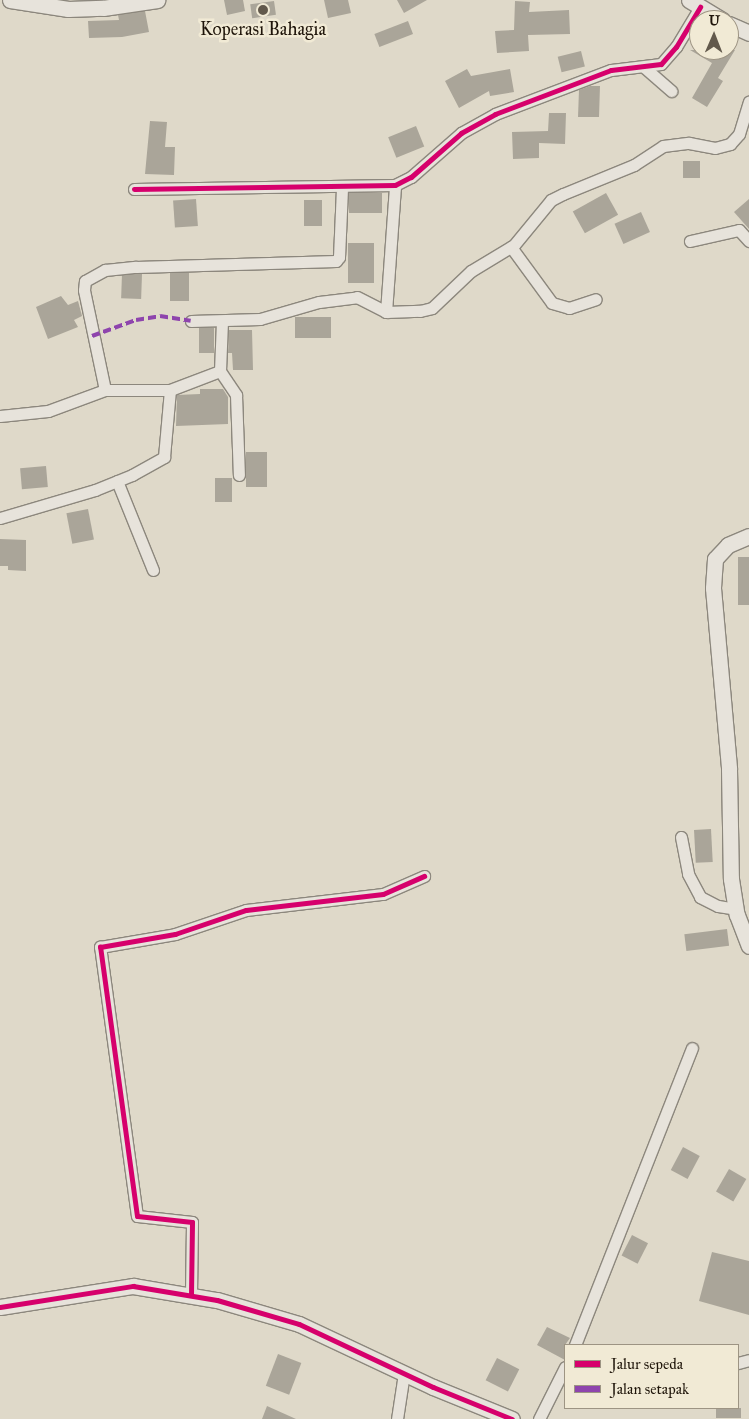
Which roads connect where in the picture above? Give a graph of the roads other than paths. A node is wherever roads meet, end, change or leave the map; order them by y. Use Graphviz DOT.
graph roads {
  1 [pos="10,0"];
  2 [pos="157,0"];
  3 [pos="694,3"];
  4 [pos="706,10"];
  5 [pos="645,68"];
  6 [pos="671,91"];
  7 [pos="749,101"];
  8 [pos="395,185"];
  9 [pos="342,187"];
  10 [pos="134,189"];
  11 [pos="690,241"];
  12 [pos="749,241"];
  13 [pos="511,247"];
  14 [pos="596,299"];
  15 [pos="386,312"];
  16 [pos="191,321"];
  17 [pos="222,321"];
  18 [pos="220,371"];
  19 [pos="105,390"];
  20 [pos="170,390"];
  21 [pos="0,416"];
  22 [pos="239,476"];
  23 [pos="117,481"];
  24 [pos="0,518"];
  25 [pos="749,536"];
  26 [pos="153,570"];
  27 [pos="681,838"];
  28 [pos="424,876"];
  29 [pos="736,909"];
  30 [pos="749,946"];
  31 [pos="692,1048"];
  32 [pos="191,1294"];
  33 [pos="0,1307"];
  34 [pos="575,1344"];
  35 [pos="564,1369"];
  36 [pos="404,1373"];
  37 [pos="506,1418"];
  38 [pos="397,1419"];
  39 [pos="540,1419"];
  1 -- 2 [label="street"];
  3 -- 4 [label="street"];
  3 -- 5 [label="street"];
  5 -- 6 [label="street"];
  5 -- 8 [label="street"];
  7 -- 13 [label="street"];
  8 -- 9 [label="street"];
  8 -- 15 [label="street"];
  9 -- 10 [label="street"];
  9 -- 19 [label="street"];
  11 -- 12 [label="street"];
  13 -- 14 [label="street"];
  13 -- 15 [label="street"];
  15 -- 17 [label="street"];
  16 -- 17 [label="street"];
  17 -- 18 [label="street"];
  18 -- 20 [label="street"];
  18 -- 22 [label="street"];
  19 -- 20 [label="street"];
  19 -- 21 [label="street"];
  20 -- 23 [label="street"];
  23 -- 24 [label="street"];
  23 -- 26 [label="street"];
  25 -- 29 [label="street"];
  27 -- 29 [label="street"];
  28 -- 32 [label="street"];
  29 -- 30 [label="street"];
  31 -- 34 [label="street"];
  32 -- 33 [label="street"];
  32 -- 36 [label="street"];
  35 -- 39 [label="street"];
  36 -- 37 [label="street"];
  36 -- 38 [label="street"];
}
